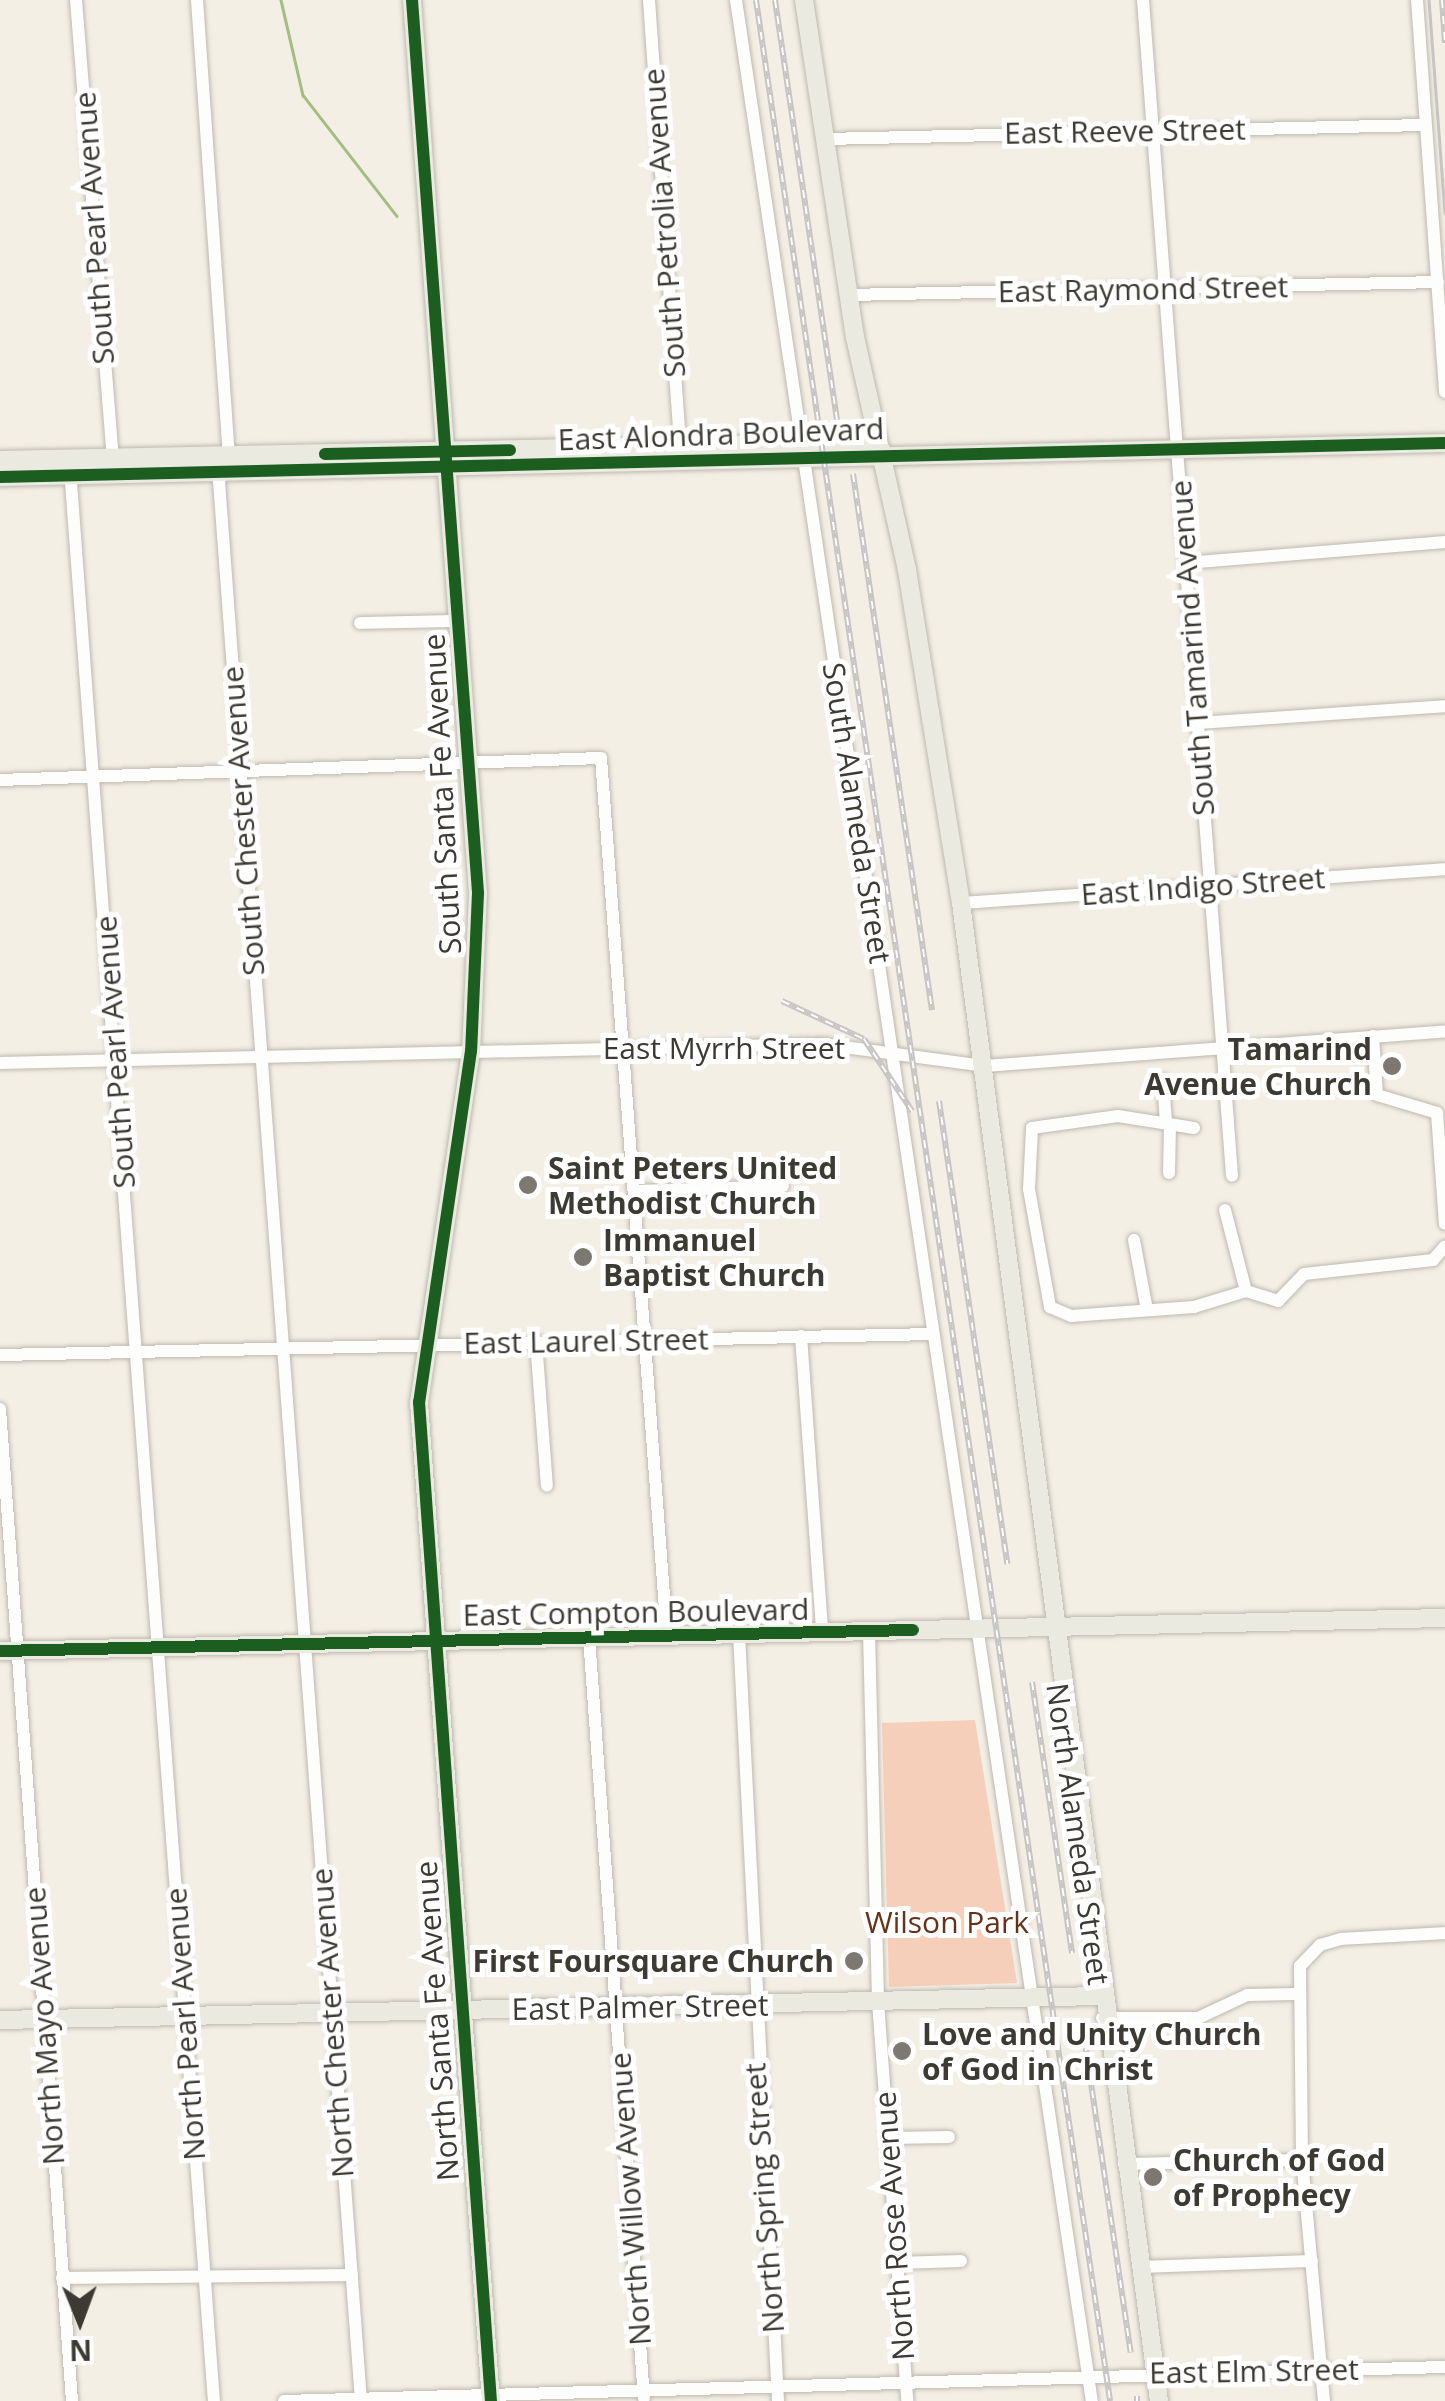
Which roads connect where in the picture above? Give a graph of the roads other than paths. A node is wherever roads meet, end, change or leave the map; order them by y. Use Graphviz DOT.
graph roads {
  1 [pos="76,0"];
  2 [pos="198,0"];
  3 [pos="412,0"];
  4 [pos="649,0"];
  5 [pos="736,0"];
  6 [pos="804,0"];
  7 [pos="1143,0"];
  8 [pos="1417,0"];
  9 [pos="1426,124"];
  10 [pos="1153,129"];
  11 [pos="825,139"];
  12 [pos="1438,282"];
  13 [pos="1165,288"];
  14 [pos="848,295"];
  15 [pos="1445,392"];
  16 [pos="1445,444"];
  17 [pos="680,446"];
  18 [pos="1177,450"];
  19 [pos="802,451"];
  20 [pos="882,452"];
  21 [pos="113,456"];
  22 [pos="0,460"];
  23 [pos="445,460"];
  24 [pos="228,462"];
  25 [pos="70,466"];
  26 [pos="0,476"];
  27 [pos="1445,542"];
  28 [pos="1185,562"];
  29 [pos="457,621"];
  30 [pos="360,623"];
  31 [pos="1445,706"];
  32 [pos="1198,723"];
  33 [pos="468,764"];
  34 [pos="240,776"];
  35 [pos="94,778"];
  36 [pos="0,780"];
  37 [pos="1445,869"];
  38 [pos="1210,886"];
  39 [pos="961,903"];
  40 [pos="1445,1031"];
  41 [pos="1373,1036"];
  42 [pos="622,1047"];
  43 [pos="1222,1048"];
  44 [pos="471,1051"];
  45 [pos="893,1052"];
  46 [pos="260,1057"];
  47 [pos="116,1060"];
  48 [pos="0,1064"];
  49 [pos="984,1066"];
  50 [pos="1163,1080"];
  51 [pos="1168,1125"];
  52 [pos="1194,1128"];
  53 [pos="1170,1172"];
  54 [pos="1232,1176"];
  55 [pos="783,1186"];
  56 [pos="636,1191"];
  57 [pos="1224,1210"];
  58 [pos="1445,1224"];
  59 [pos="1134,1240"];
  60 [pos="1445,1246"];
  61 [pos="1246,1291"];
  62 [pos="1147,1310"];
  63 [pos="932,1334"];
  64 [pos="800,1336"];
  65 [pos="646,1340"];
  66 [pos="536,1342"];
  67 [pos="422,1344"];
  68 [pos="285,1349"];
  69 [pos="136,1352"];
  70 [pos="0,1355"];
  71 [pos="0,1410"];
  72 [pos="548,1486"];
  73 [pos="1445,1618"];
  74 [pos="1049,1623"];
  75 [pos="980,1626"];
  76 [pos="822,1632"];
  77 [pos="868,1632"];
  78 [pos="738,1634"];
  79 [pos="668,1636"];
  80 [pos="589,1638"];
  81 [pos="435,1642"];
  82 [pos="304,1645"];
  83 [pos="157,1646"];
  84 [pos="10,1651"];
  85 [pos="1445,1933"];
  86 [pos="1294,1994"];
  87 [pos="1099,1996"];
  88 [pos="1032,1998"];
  89 [pos="878,2002"];
  90 [pos="752,2004"];
  91 [pos="616,2006"];
  92 [pos="462,2010"];
  93 [pos="331,2012"];
  94 [pos="184,2014"];
  95 [pos="1102,2018"];
  96 [pos="43,2019"];
  97 [pos="0,2020"];
  98 [pos="949,2137"];
  99 [pos="888,2138"];
  100 [pos="1302,2160"];
  101 [pos="1124,2164"];
  102 [pos="960,2261"];
  103 [pos="1312,2262"];
  104 [pos="897,2263"];
  105 [pos="1138,2267"];
  106 [pos="204,2274"];
  107 [pos="352,2275"];
  108 [pos="62,2278"];
  109 [pos="1445,2367"];
  110 [pos="1321,2370"];
  111 [pos="1154,2372"];
  112 [pos="1088,2378"];
  113 [pos="906,2395"];
  114 [pos="777,2396"];
  115 [pos="644,2397"];
  116 [pos="491,2399"];
  117 [pos="361,2400"];
  118 [pos="72,2401"];
  119 [pos="214,2401"];
  120 [pos="284,2401"];
  121 [pos="1092,2401"];
  122 [pos="1158,2401"];
  123 [pos="1324,2401"];
  1 -- 21 [label="street, South Pearl Avenue"];
  2 -- 24 [label="street, South Chester Avenue"];
  3 -- 23 [label="main road, South Santa Fe Avenue"];
  4 -- 17 [label="street, South Petrolia Avenue"];
  5 -- 19 [label="street, South Alameda Street"];
  6 -- 11 [label="main road"];
  7 -- 10 [label="street, South Tamarind Avenue"];
  8 -- 9 [label="street"];
  9 -- 10 [label="street, East Reeve Street"];
  9 -- 12 [label="street"];
  10 -- 11 [label="street, East Reeve Street"];
  10 -- 13 [label="street, South Tamarind Avenue"];
  11 -- 14 [label="main road"];
  12 -- 13 [label="street, East Raymond Street"];
  12 -- 15 [label="street"];
  13 -- 14 [label="street, East Raymond Street"];
  13 -- 18 [label="street, South Tamarind Avenue"];
  14 -- 20 [label="main road"];
  16 -- 18 [label="main road, East Alondra Boulevard"];
  17 -- 19 [label="main road, East Alondra Boulevard"];
  17 -- 23 [label="main road, East Alondra Boulevard"];
  18 -- 20 [label="main road, East Alondra Boulevard"];
  18 -- 28 [label="street, South Tamarind Avenue"];
  19 -- 20 [label="main road, East Alondra Boulevard"];
  19 -- 23 [label="main road, East Alondra Boulevard"];
  19 -- 45 [label="street, South Alameda Street"];
  20 -- 39 [label="main road"];
  21 -- 24 [label="main road, East Alondra Boulevard"];
  21 -- 25 [label="main road, East Alondra Boulevard"];
  22 -- 25 [label="main road, East Alondra Boulevard"];
  23 -- 24 [label="main road, East Alondra Boulevard"];
  23 -- 29 [label="main road, South Santa Fe Avenue"];
  24 -- 25 [label="main road, East Alondra Boulevard"];
  24 -- 34 [label="street, South Chester Avenue"];
  25 -- 26 [label="main road, East Alondra Boulevard"];
  25 -- 35 [label="street, South Pearl Avenue"];
  27 -- 28 [label="street"];
  28 -- 32 [label="street, South Tamarind Avenue"];
  29 -- 30 [label="street"];
  29 -- 33 [label="main road, South Santa Fe Avenue"];
  31 -- 32 [label="street"];
  32 -- 38 [label="street, South Tamarind Avenue"];
  33 -- 34 [label="street"];
  33 -- 42 [label="street"];
  33 -- 44 [label="main road, South Santa Fe Avenue"];
  34 -- 35 [label="street"];
  34 -- 46 [label="street, South Chester Avenue"];
  35 -- 36 [label="street"];
  35 -- 47 [label="street, South Pearl Avenue"];
  37 -- 38 [label="street, East Indigo Street"];
  38 -- 39 [label="street, East Indigo Street"];
  38 -- 43 [label="street, South Tamarind Avenue"];
  39 -- 49 [label="main road"];
  40 -- 41 [label="street, East Myrrh Street"];
  41 -- 43 [label="street, East Myrrh Street"];
  41 -- 58 [label="street"];
  42 -- 44 [label="street, East Myrrh Street"];
  42 -- 45 [label="street, East Myrrh Street"];
  42 -- 56 [label="street"];
  43 -- 49 [label="street, East Myrrh Street"];
  43 -- 54 [label="street, South Tamarind Avenue"];
  44 -- 46 [label="street, East Myrrh Street"];
  44 -- 67 [label="main road, South Santa Fe Avenue"];
  45 -- 49 [label="street, East Myrrh Street"];
  45 -- 63 [label="street, South Alameda Street"];
  46 -- 47 [label="street, East Myrrh Street"];
  46 -- 68 [label="street, South Chester Avenue"];
  47 -- 48 [label="street, East Myrrh Street"];
  47 -- 69 [label="street, South Pearl Avenue"];
  49 -- 74 [label="main road"];
  50 -- 51 [label="street"];
  51 -- 52 [label="street"];
  51 -- 53 [label="street"];
  51 -- 62 [label="street"];
  55 -- 56 [label="street"];
  56 -- 65 [label="street"];
  57 -- 61 [label="street"];
  59 -- 62 [label="street"];
  60 -- 61 [label="street"];
  61 -- 62 [label="street"];
  63 -- 64 [label="street, East Laurel Street"];
  63 -- 75 [label="street, South Alameda Street"];
  64 -- 65 [label="street, East Laurel Street"];
  64 -- 76 [label="street"];
  65 -- 66 [label="street, East Laurel Street"];
  65 -- 79 [label="street"];
  66 -- 67 [label="street, East Laurel Street"];
  66 -- 72 [label="street"];
  67 -- 68 [label="street, East Laurel Street"];
  67 -- 81 [label="main road, South Santa Fe Avenue"];
  68 -- 69 [label="street, East Laurel Street"];
  68 -- 82 [label="street, South Chester Avenue"];
  69 -- 70 [label="street, East Laurel Street"];
  69 -- 83 [label="street, South Pearl Avenue"];
  71 -- 84 [label="street, North Mayo Avenue"];
  73 -- 74 [label="main road, East Compton Boulevard"];
  74 -- 75 [label="main road, East Compton Boulevard"];
  74 -- 87 [label="main road, North Alameda Street"];
  75 -- 77 [label="main road, East Compton Boulevard"];
  75 -- 88 [label="street"];
  76 -- 77 [label="main road, East Compton Boulevard"];
  76 -- 78 [label="main road, East Compton Boulevard"];
  77 -- 89 [label="street, North Rose Avenue"];
  78 -- 79 [label="main road, East Compton Boulevard"];
  78 -- 90 [label="street, North Spring Street"];
  79 -- 80 [label="main road, East Compton Boulevard"];
  80 -- 81 [label="main road, East Compton Boulevard"];
  80 -- 91 [label="street, North Willow Avenue"];
  81 -- 82 [label="main road, East Compton Boulevard"];
  81 -- 92 [label="main road, North Santa Fe Avenue"];
  82 -- 83 [label="main road, East Compton Boulevard"];
  82 -- 93 [label="street, North Chester Avenue"];
  83 -- 84 [label="main road, East Compton Boulevard"];
  83 -- 94 [label="street, North Pearl Avenue"];
  84 -- 96 [label="street, North Mayo Avenue"];
  85 -- 86 [label="street"];
  86 -- 95 [label="street"];
  86 -- 100 [label="street"];
  87 -- 88 [label="main road, East Palmer Street"];
  87 -- 95 [label="main road, North Alameda Street"];
  88 -- 89 [label="main road, East Palmer Street"];
  88 -- 112 [label="street"];
  89 -- 90 [label="main road, East Palmer Street"];
  89 -- 99 [label="street, North Rose Avenue"];
  90 -- 91 [label="main road, East Palmer Street"];
  90 -- 114 [label="street, North Spring Street"];
  91 -- 92 [label="main road, East Palmer Street"];
  91 -- 115 [label="street, North Willow Avenue"];
  92 -- 93 [label="main road, East Palmer Street"];
  92 -- 116 [label="main road, North Santa Fe Avenue"];
  93 -- 94 [label="main road, East Palmer Street"];
  93 -- 107 [label="street, North Chester Avenue"];
  94 -- 96 [label="main road, East Palmer Street"];
  94 -- 106 [label="street, North Pearl Avenue"];
  95 -- 101 [label="main road, North Alameda Street"];
  96 -- 97 [label="main road, East Palmer Street"];
  96 -- 108 [label="street, North Mayo Avenue"];
  98 -- 99 [label="street"];
  99 -- 104 [label="street, North Rose Avenue"];
  100 -- 101 [label="street"];
  100 -- 103 [label="street"];
  101 -- 105 [label="main road, North Alameda Street"];
  102 -- 104 [label="street"];
  103 -- 105 [label="street"];
  103 -- 110 [label="street"];
  104 -- 113 [label="street, North Rose Avenue"];
  105 -- 111 [label="main road, North Alameda Street"];
  106 -- 107 [label="street"];
  106 -- 108 [label="street"];
  106 -- 119 [label="street, North Pearl Avenue"];
  107 -- 117 [label="street, North Chester Avenue"];
  108 -- 118 [label="street, North Mayo Avenue"];
  109 -- 110 [label="street, East Elm Street"];
  110 -- 111 [label="street, East Elm Street"];
  110 -- 123 [label="street"];
  111 -- 112 [label="street, East Elm Street"];
  111 -- 122 [label="main road, North Alameda Street"];
  112 -- 113 [label="street, East Elm Street"];
  112 -- 121 [label="street"];
  113 -- 114 [label="street, East Elm Street"];
  114 -- 115 [label="street, East Elm Street"];
  115 -- 116 [label="street, East Elm Street"];
  116 -- 117 [label="street, East Elm Street"];
  117 -- 120 [label="street, East Elm Street"];
}
